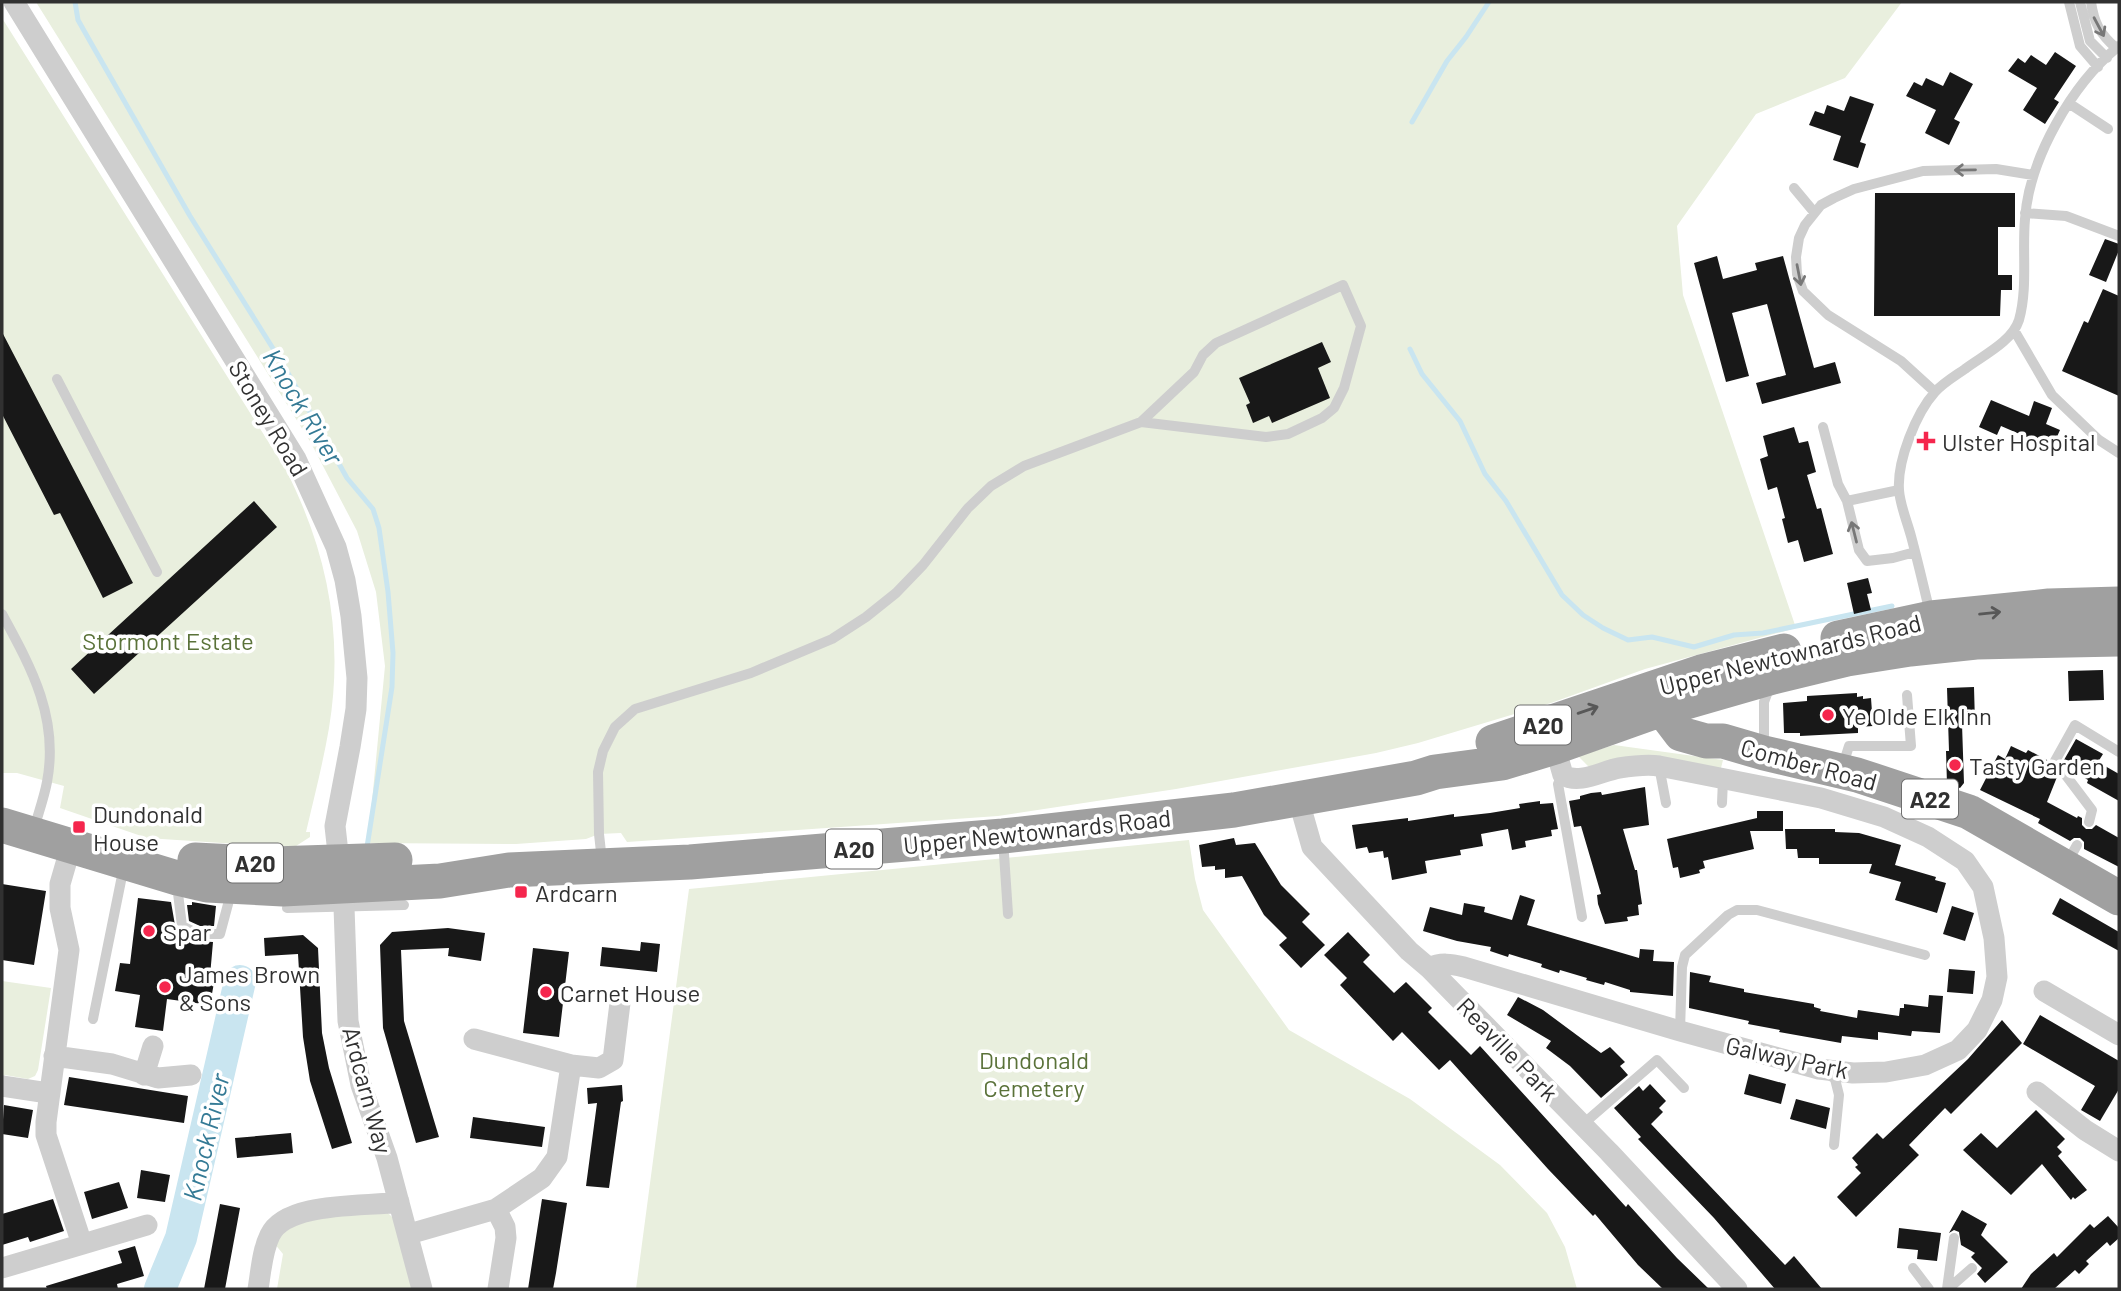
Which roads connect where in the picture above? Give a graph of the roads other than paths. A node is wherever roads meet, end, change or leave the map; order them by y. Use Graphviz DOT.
graph roads {
  1 [pos="14,2"];
  2 [pos="2069,2"];
  3 [pos="2080,2"];
  4 [pos="2091,2"];
  5 [pos="2118,47"];
  6 [pos="2107,58"];
  7 [pos="2098,67"];
  8 [pos="2070,104"];
  9 [pos="2108,129"];
  10 [pos="2033,175"];
  11 [pos="1794,188"];
  12 [pos="1814,212"];
  13 [pos="2025,213"];
  14 [pos="2119,236"];
  15 [pos="2014,330"];
  16 [pos="57,379"];
  17 [pos="1935,392"];
  18 [pos="1141,422"];
  19 [pos="1823,427"];
  20 [pos="2119,453"];
  21 [pos="1899,490"];
  22 [pos="1847,501"];
  23 [pos="1915,552"];
  24 [pos="157,572"];
  25 [pos="2116,604"];
  26 [pos="2,614"];
  27 [pos="1934,632"];
  28 [pos="2119,639"];
  29 [pos="1773,677"];
  30 [pos="1728,690"];
  31 [pos="1906,695"];
  32 [pos="1659,698"];
  33 [pos="1616,726"];
  34 [pos="1726,741"];
  35 [pos="2119,751"];
  36 [pos="1764,753"];
  37 [pos="1559,761"];
  38 [pos="1659,766"];
  39 [pos="1841,771"];
  40 [pos="1435,772"];
  41 [pos="1723,780"];
  42 [pos="1298,799"];
  43 [pos="1665,803"];
  44 [pos="1722,803"];
  45 [pos="2089,822"];
  46 [pos="17,830"];
  47 [pos="1003,836"];
  48 [pos="71,846"];
  49 [pos="118,860"];
  50 [pos="603,867"];
  51 [pos="177,878"];
  52 [pos="341,885"];
  53 [pos="233,886"];
  54 [pos="2119,898"];
  55 [pos="404,905"];
  56 [pos="287,908"];
  57 [pos="1008,914"];
  58 [pos="1582,917"];
  59 [pos="1925,956"];
  60 [pos="1429,968"];
  61 [pos="2044,991"];
  62 [pos="620,1003"];
  63 [pos="93,1019"];
  64 [pos="1680,1031"];
  65 [pos="2119,1035"];
  66 [pos="474,1039"];
  67 [pos="153,1046"];
  68 [pos="54,1056"];
  69 [pos="571,1065"];
  70 [pos="1820,1069"];
  71 [pos="191,1075"];
  72 [pos="144,1076"];
  73 [pos="2,1086"];
  74 [pos="1684,1088"];
  75 [pos="2037,1092"];
  76 [pos="48,1093"];
  77 [pos="1582,1125"];
  78 [pos="1834,1146"];
  79 [pos="2119,1151"];
  80 [pos="399,1202"];
  81 [pos="496,1209"];
  82 [pos="147,1226"];
  83 [pos="409,1234"];
  84 [pos="1954,1238"];
  85 [pos="82,1244"];
  86 [pos="2,1268"];
  87 [pos="1913,1268"];
  88 [pos="1972,1268"];
  89 [pos="258,1289"];
  90 [pos="422,1289"];
  91 [pos="498,1289"];
  92 [pos="1737,1289"];
  93 [pos="1929,1289"];
  94 [pos="1947,1289"];
  1 -- 52 [label="street, Stoney Road"];
  2 -- 7 [label="lane"];
  3 -- 6 [label="lane"];
  4 -- 5 [label="lane, one-way"];
  5 -- 6 [label="lane"];
  6 -- 7 [label="lane"];
  7 -- 8 [label="lane"];
  8 -- 9 [label="lane"];
  8 -- 10 [label="lane"];
  10 -- 12 [label="lane, one-way"];
  10 -- 13 [label="lane"];
  11 -- 12 [label="lane"];
  12 -- 17 [label="lane, one-way"];
  13 -- 14 [label="lane"];
  13 -- 15 [label="lane"];
  15 -- 17 [label="lane"];
  15 -- 20 [label="lane"];
  16 -- 24 [label="lane"];
  17 -- 21 [label="lane"];
  18 -- 18 [label="lane"];
  18 -- 50 [label="lane"];
  19 -- 22 [label="lane"];
  21 -- 22 [label="lane"];
  21 -- 23 [label="lane"];
  23 -- 22 [label="lane, one-way"];
  23 -- 27 [label="lane"];
  27 -- 25 [label="highway, Upper Newtownards Road / A20, one-way"];
  26 -- 46 [label="lane"];
  27 -- 28 [label="highway, Upper Newtownards Road / A20"];
  27 -- 29 [label="highway, Upper Newtownards Road / A20"];
  27 -- 32 [label="highway, Upper Newtownards Road / A20"];
  29 -- 30 [label="highway, Upper Newtownards Road / A20"];
  29 -- 36 [label="lane"];
  30 -- 32 [label="highway, Upper Newtownards Road / A20"];
  30 -- 34 [label="highway"];
  31 -- 39 [label="lane"];
  32 -- 33 [label="highway, Upper Newtownards Road / A20"];
  32 -- 34 [label="highway, Comber Road / A22"];
  40 -- 32 [label="highway, Upper Newtownards Road / A20, one-way"];
  33 -- 34 [label="highway, Comber Road / A22"];
  33 -- 37 [label="highway, Upper Newtownards Road / A20"];
  34 -- 36 [label="highway, Comber Road / A22"];
  35 -- 45 [label="lane"];
  36 -- 39 [label="highway, Comber Road / A22"];
  37 -- 38 [label="street, Galway Park"];
  37 -- 40 [label="highway, Upper Newtownards Road / A20"];
  37 -- 58 [label="lane"];
  38 -- 41 [label="street, Galway Park"];
  38 -- 43 [label="lane"];
  39 -- 54 [label="highway, Comber Road / A22"];
  40 -- 42 [label="highway, Upper Newtownards Road / A20"];
  41 -- 44 [label="lane"];
  41 -- 70 [label="street, Galway Park"];
  42 -- 47 [label="highway, Upper Newtownards Road / A20"];
  42 -- 60 [label="street, Reaville Park"];
  46 -- 48 [label="highway, Upper Newtownards Road / A20"];
  47 -- 50 [label="highway, Upper Newtownards Road / A20"];
  47 -- 57 [label="lane"];
  48 -- 49 [label="highway, Upper Newtownards Road / A20"];
  48 -- 68 [label="street"];
  49 -- 51 [label="highway, Upper Newtownards Road / A20"];
  49 -- 52 [label="highway, Upper Newtownards Road / A20"];
  49 -- 63 [label="lane"];
  50 -- 52 [label="highway, Upper Newtownards Road / A20"];
  51 -- 53 [label="highway, Upper Newtownards Road / A20"];
  51 -- 53 [label="lane"];
  52 -- 53 [label="highway, Upper Newtownards Road / A20"];
  52 -- 55 [label="lane"];
  52 -- 56 [label="lane"];
  52 -- 80 [label="street, Ardcarn Way"];
  59 -- 64 [label="lane"];
  60 -- 64 [label="street, Galway Park"];
  60 -- 77 [label="street, Reaville Park"];
  61 -- 65 [label="street"];
  62 -- 69 [label="street"];
  64 -- 70 [label="street, Galway Park"];
  66 -- 69 [label="street"];
  67 -- 72 [label="street"];
  68 -- 72 [label="street"];
  68 -- 76 [label="street"];
  69 -- 81 [label="street"];
  70 -- 78 [label="lane"];
  71 -- 72 [label="street"];
  73 -- 76 [label="street"];
  74 -- 77 [label="lane"];
  75 -- 79 [label="street"];
  76 -- 85 [label="street"];
  77 -- 92 [label="street, Reaville Park"];
  80 -- 83 [label="street, Ardcarn Way"];
  80 -- 89 [label="street"];
  81 -- 83 [label="street"];
  81 -- 91 [label="street"];
  82 -- 85 [label="street"];
  83 -- 90 [label="street, Ardcarn Way"];
  84 -- 94 [label="lane"];
  85 -- 86 [label="street"];
  87 -- 93 [label="lane"];
  88 -- 94 [label="lane"];
}
